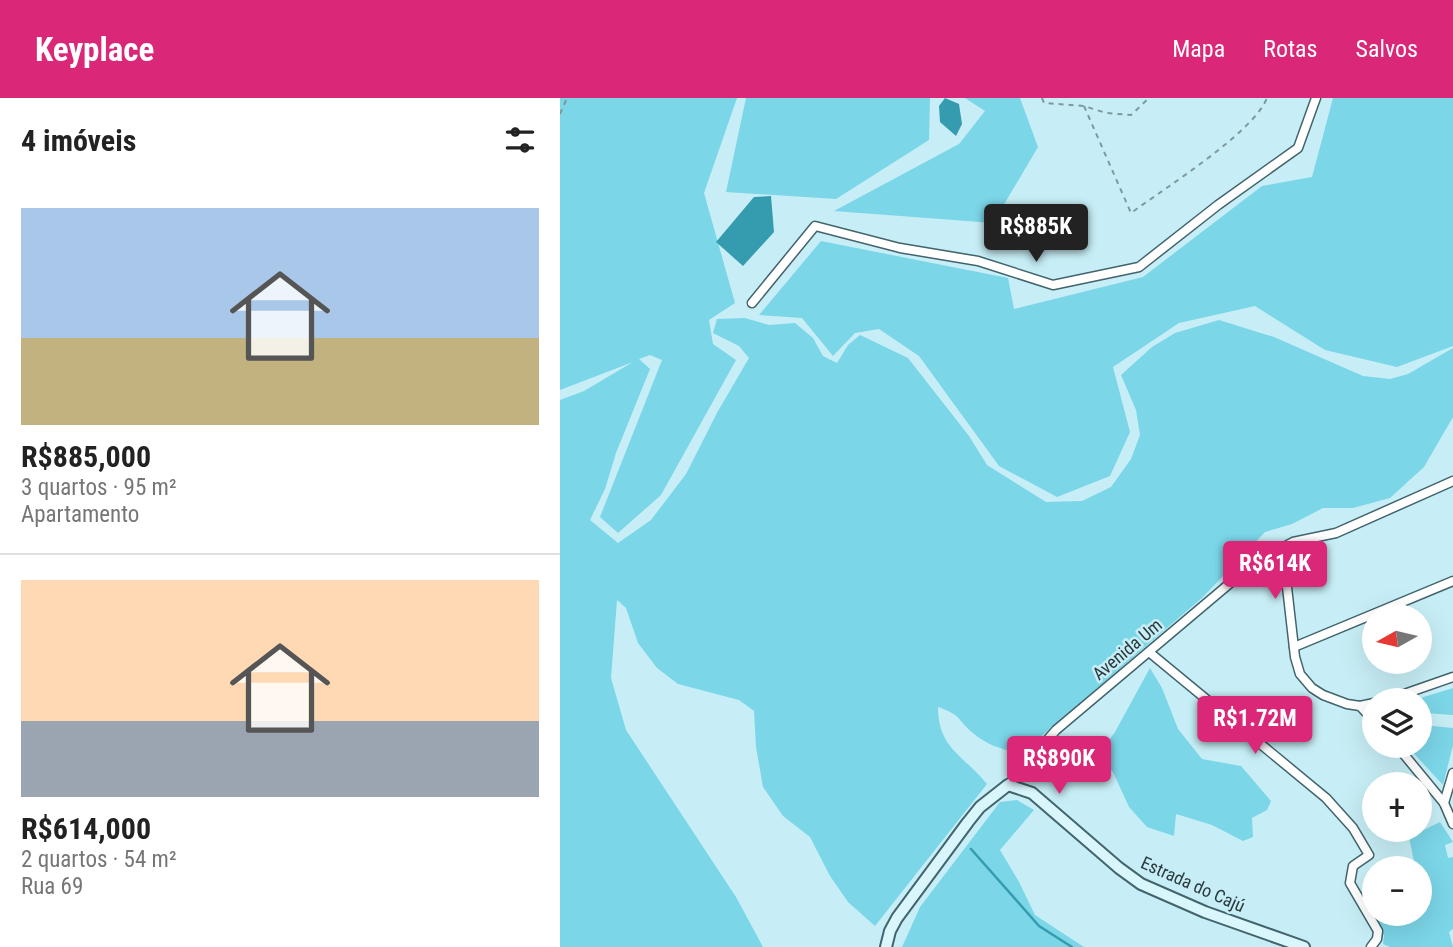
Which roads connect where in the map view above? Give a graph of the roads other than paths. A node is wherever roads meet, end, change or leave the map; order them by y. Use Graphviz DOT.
graph roads {
  1 [pos="1316,98"];
  2 [pos="751,303"];
  3 [pos="1453,481"];
  4 [pos="1277,549"];
  5 [pos="1453,581"];
  6 [pos="1293,648"];
  7 [pos="1149,652"];
  8 [pos="1453,677"];
  9 [pos="1421,688"];
  10 [pos="1360,706"];
  11 [pos="1407,758"];
  12 [pos="1453,773"];
  13 [pos="1008,785"];
  14 [pos="1444,803"];
  15 [pos="1453,824"];
  16 [pos="886,947"];
  17 [pos="1304,947"];
  18 [pos="1371,947"];
  1 -- 2 [label="street"];
  3 -- 4 [label="street, Avenida Um"];
  4 -- 6 [label="street"];
  4 -- 7 [label="street, Avenida Um"];
  5 -- 6 [label="street"];
  6 -- 10 [label="street"];
  7 -- 13 [label="street, Avenida Um"];
  7 -- 18 [label="street"];
  8 -- 9 [label="street"];
  11 -- 14 [label="street"];
  12 -- 14 [label="street"];
  13 -- 16 [label="main road"];
  13 -- 17 [label="main road, Estrada do Cajú"];
  14 -- 15 [label="street"];
}
